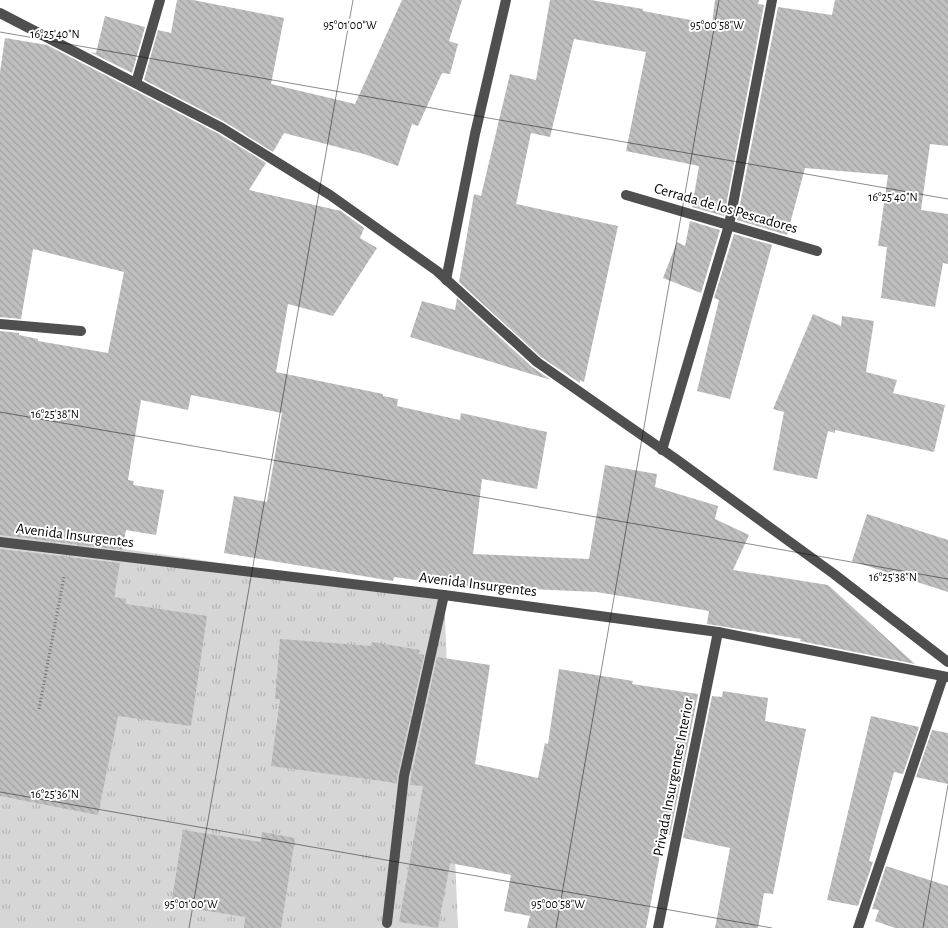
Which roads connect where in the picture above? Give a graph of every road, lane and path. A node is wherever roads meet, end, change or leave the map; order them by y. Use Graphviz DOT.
graph roads {
  1 [pos="160,0"];
  2 [pos="506,0"];
  3 [pos="772,0"];
  4 [pos="0,13"];
  5 [pos="136,84"];
  6 [pos="626,194"];
  7 [pos="729,225"];
  8 [pos="817,251"];
  9 [pos="446,280"];
  10 [pos="0,324"];
  11 [pos="81,331"];
  12 [pos="662,450"];
  13 [pos="0,542"];
  14 [pos="69,549"];
  15 [pos="444,595"];
  16 [pos="718,632"];
  17 [pos="948,662"];
  18 [pos="946,677"];
  19 [pos="39,709"];
  20 [pos="387,923"];
  21 [pos="658,928"];
  22 [pos="858,928"];
  1 -- 5 [label="street"];
  2 -- 9 [label="street"];
  3 -- 7 [label="street"];
  4 -- 5 [label="street"];
  5 -- 9 [label="street"];
  6 -- 7 [label="street, Cerrada de los Pescadores"];
  7 -- 8 [label="street, Cerrada de los Pescadores"];
  7 -- 12 [label="street"];
  9 -- 12 [label="street"];
  10 -- 11 [label="street"];
  12 -- 17 [label="street"];
  13 -- 14 [label="street, Avenida Insurgentes"];
  14 -- 15 [label="street, Avenida Insurgentes"];
  14 -- 19 [label="path"];
  15 -- 16 [label="street, Avenida Insurgentes"];
  15 -- 20 [label="street"];
  16 -- 18 [label="street, Avenida Insurgentes"];
  16 -- 21 [label="street, Privada Insurgentes Interior"];
  18 -- 22 [label="street"];
}
